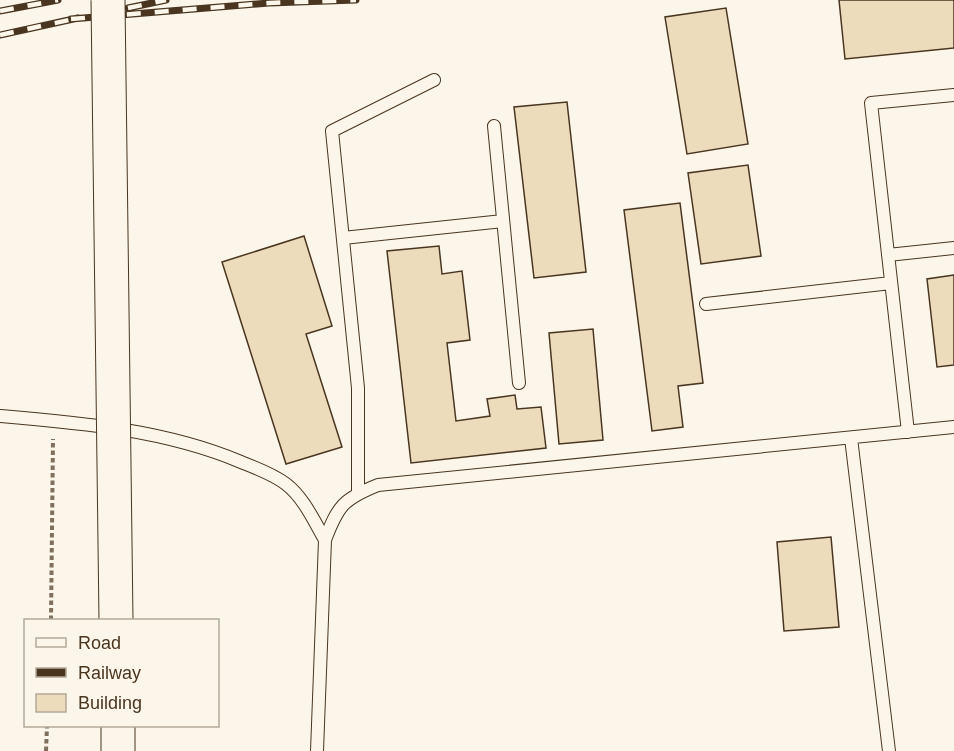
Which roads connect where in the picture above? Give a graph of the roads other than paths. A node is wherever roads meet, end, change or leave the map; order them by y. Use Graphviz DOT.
graph roads {
  1 [pos="108,0"];
  2 [pos="434,80"];
  3 [pos="954,95"];
  4 [pos="494,126"];
  5 [pos="503,221"];
  6 [pos="343,238"];
  7 [pos="954,248"];
  8 [pos="888,255"];
  9 [pos="891,283"];
  10 [pos="706,304"];
  11 [pos="519,383"];
  12 [pos="0,416"];
  13 [pos="954,427"];
  14 [pos="908,432"];
  15 [pos="851,438"];
  16 [pos="358,493"];
  17 [pos="325,540"];
  18 [pos="116,619"];
  19 [pos="118,727"];
  20 [pos="118,751"];
  21 [pos="317,751"];
  22 [pos="889,751"];
  1 -- 18 [label="main road, bridge"];
  2 -- 6 [label="lane"];
  3 -- 8 [label="lane"];
  4 -- 5 [label="lane"];
  5 -- 6 [label="lane"];
  5 -- 11 [label="lane"];
  6 -- 16 [label="lane"];
  7 -- 8 [label="lane"];
  8 -- 9 [label="lane"];
  9 -- 10 [label="lane"];
  9 -- 14 [label="lane"];
  12 -- 17 [label="lane"];
  13 -- 14 [label="lane"];
  14 -- 15 [label="lane"];
  15 -- 16 [label="lane"];
  15 -- 22 [label="lane"];
  16 -- 17 [label="lane"];
  17 -- 21 [label="lane"];
  19 -- 20 [label="main road"];
}
